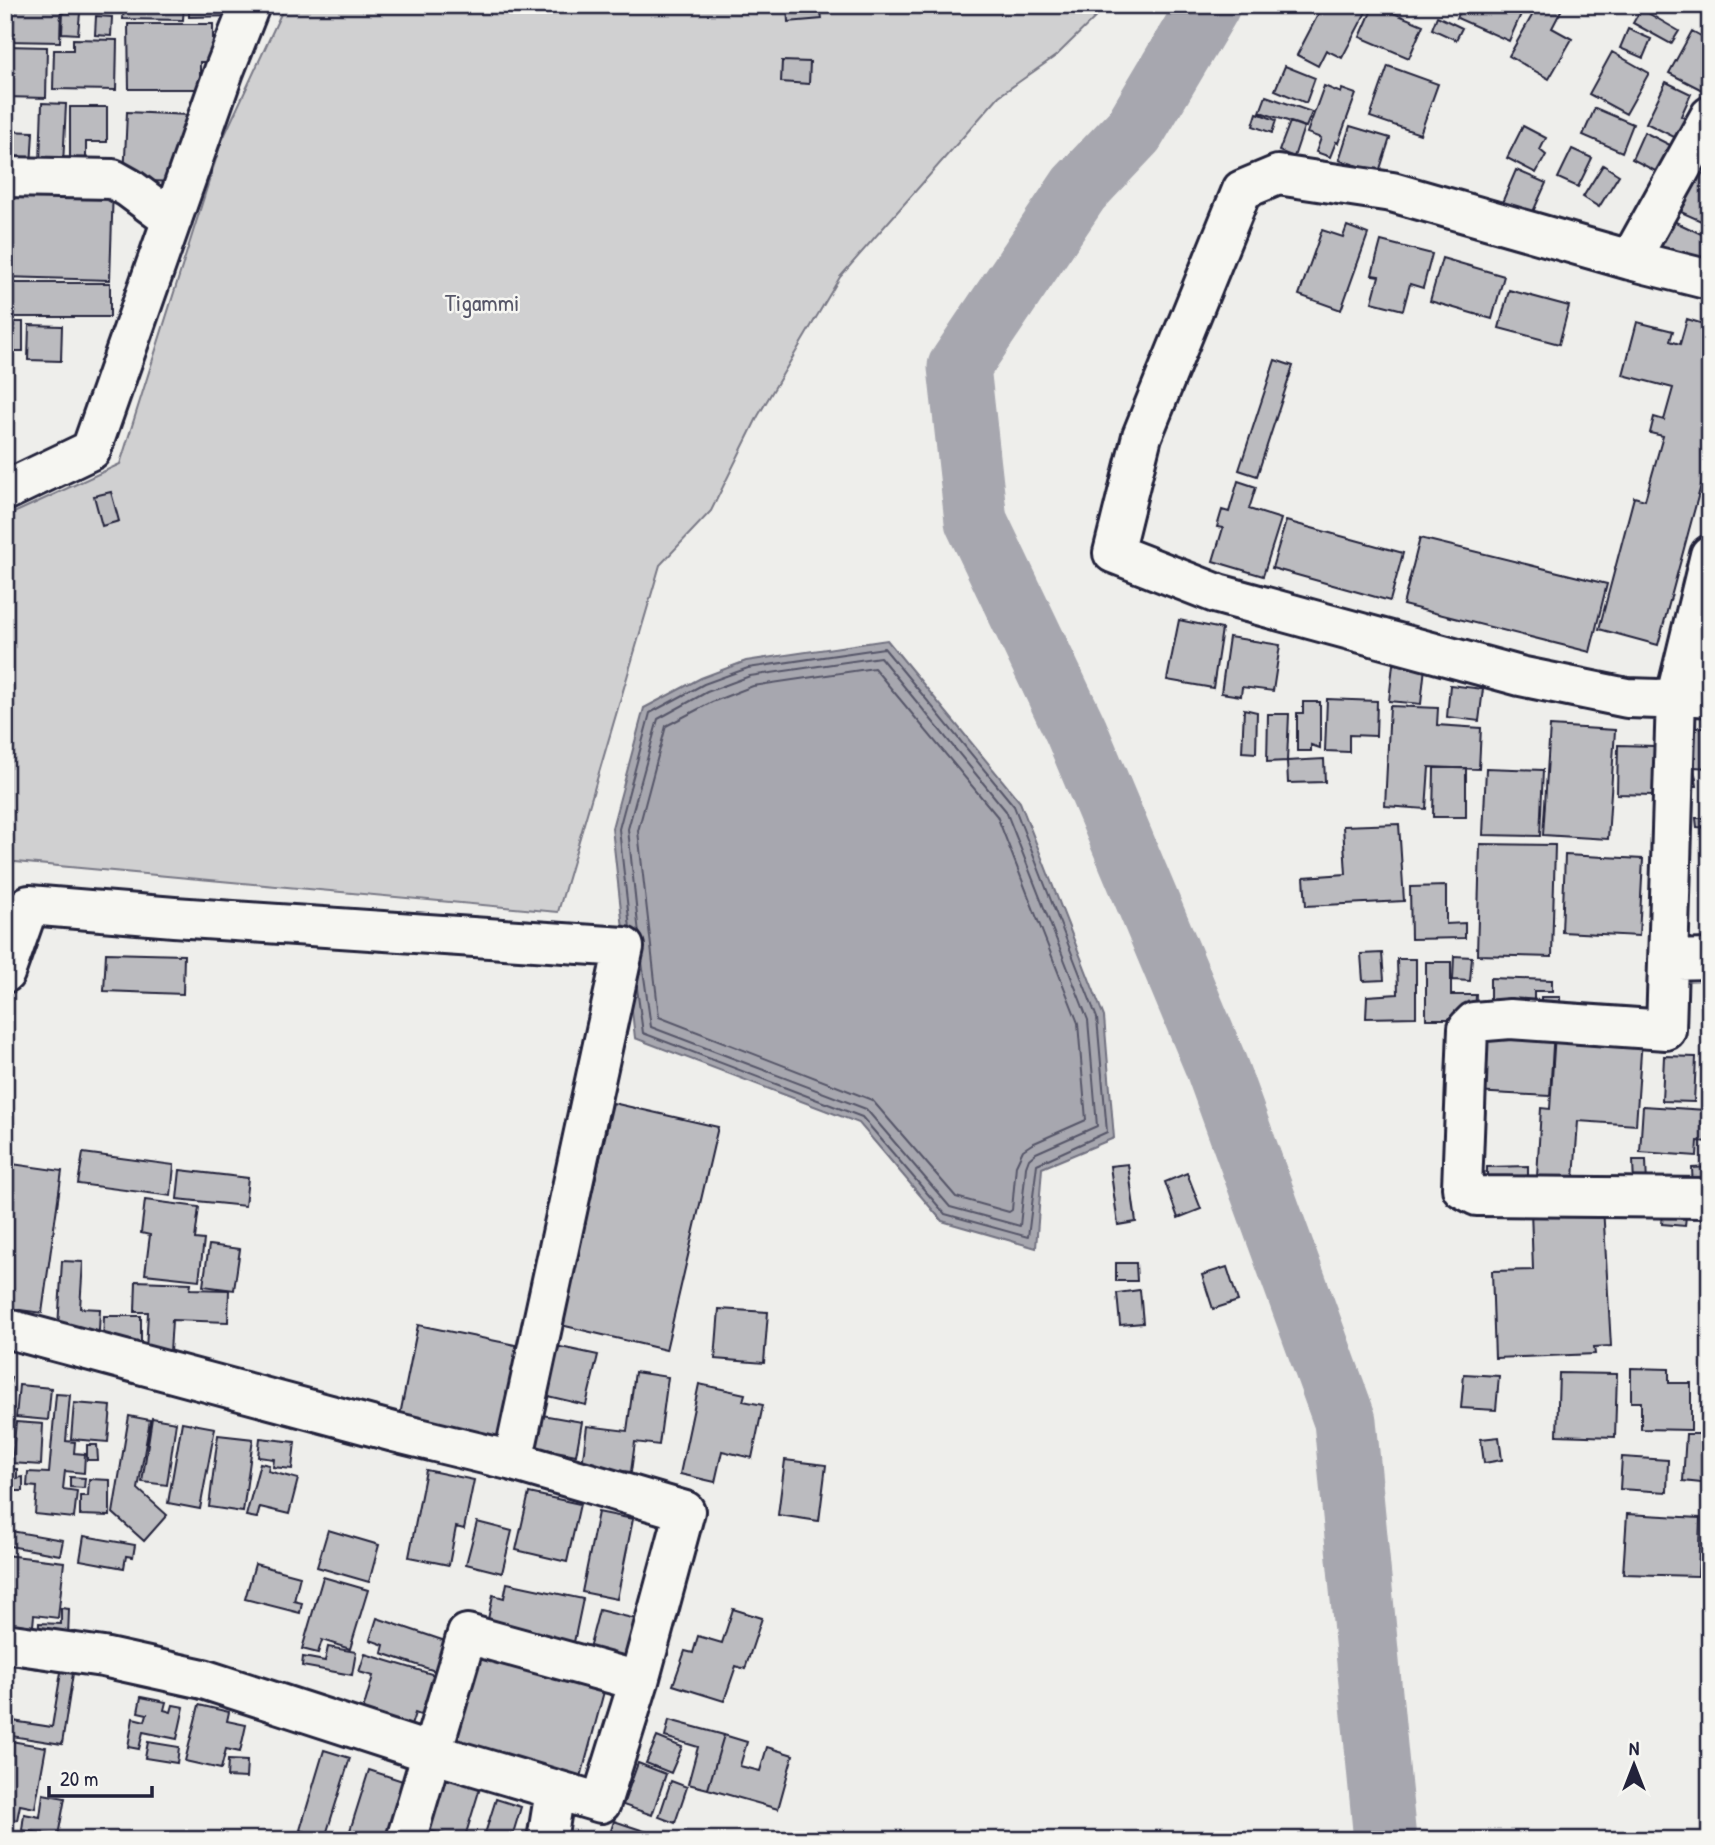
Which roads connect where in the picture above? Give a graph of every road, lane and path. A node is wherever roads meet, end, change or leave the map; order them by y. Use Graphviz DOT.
graph roads {
  1 [pos="250,5"];
  2 [pos="1704,140"];
  3 [pos="5,177"];
  4 [pos="172,220"];
  5 [pos="1630,260"];
  6 [pos="1710,280"];
  7 [pos="5,491"];
  8 [pos="1710,555"];
  9 [pos="1693,697"];
  10 [pos="17,903"];
  11 [pos="1710,958"];
  12 [pos="1668,960"];
  13 [pos="5,974"];
  14 [pos="1710,1198"];
  15 [pos="5,1328"];
  16 [pos="513,1461"];
  17 [pos="5,1643"];
  18 [pos="639,1681"];
  19 [pos="431,1753"];
  20 [pos="555,1791"];
  21 [pos="406,1840"];
  22 [pos="547,1840"];
  1 -- 4 [label="street"];
  2 -- 5 [label="street"];
  3 -- 4 [label="street"];
  4 -- 7 [label="street"];
  5 -- 6 [label="street"];
  5 -- 9 [label="street"];
  8 -- 9 [label="street"];
  9 -- 12 [label="street"];
  10 -- 13 [label="street"];
  10 -- 16 [label="street"];
  11 -- 12 [label="street"];
  12 -- 14 [label="street"];
  15 -- 16 [label="street"];
  16 -- 18 [label="street"];
  17 -- 19 [label="street"];
  18 -- 19 [label="street"];
  18 -- 20 [label="street"];
  19 -- 20 [label="street"];
  19 -- 21 [label="street"];
  20 -- 22 [label="street"];
}
